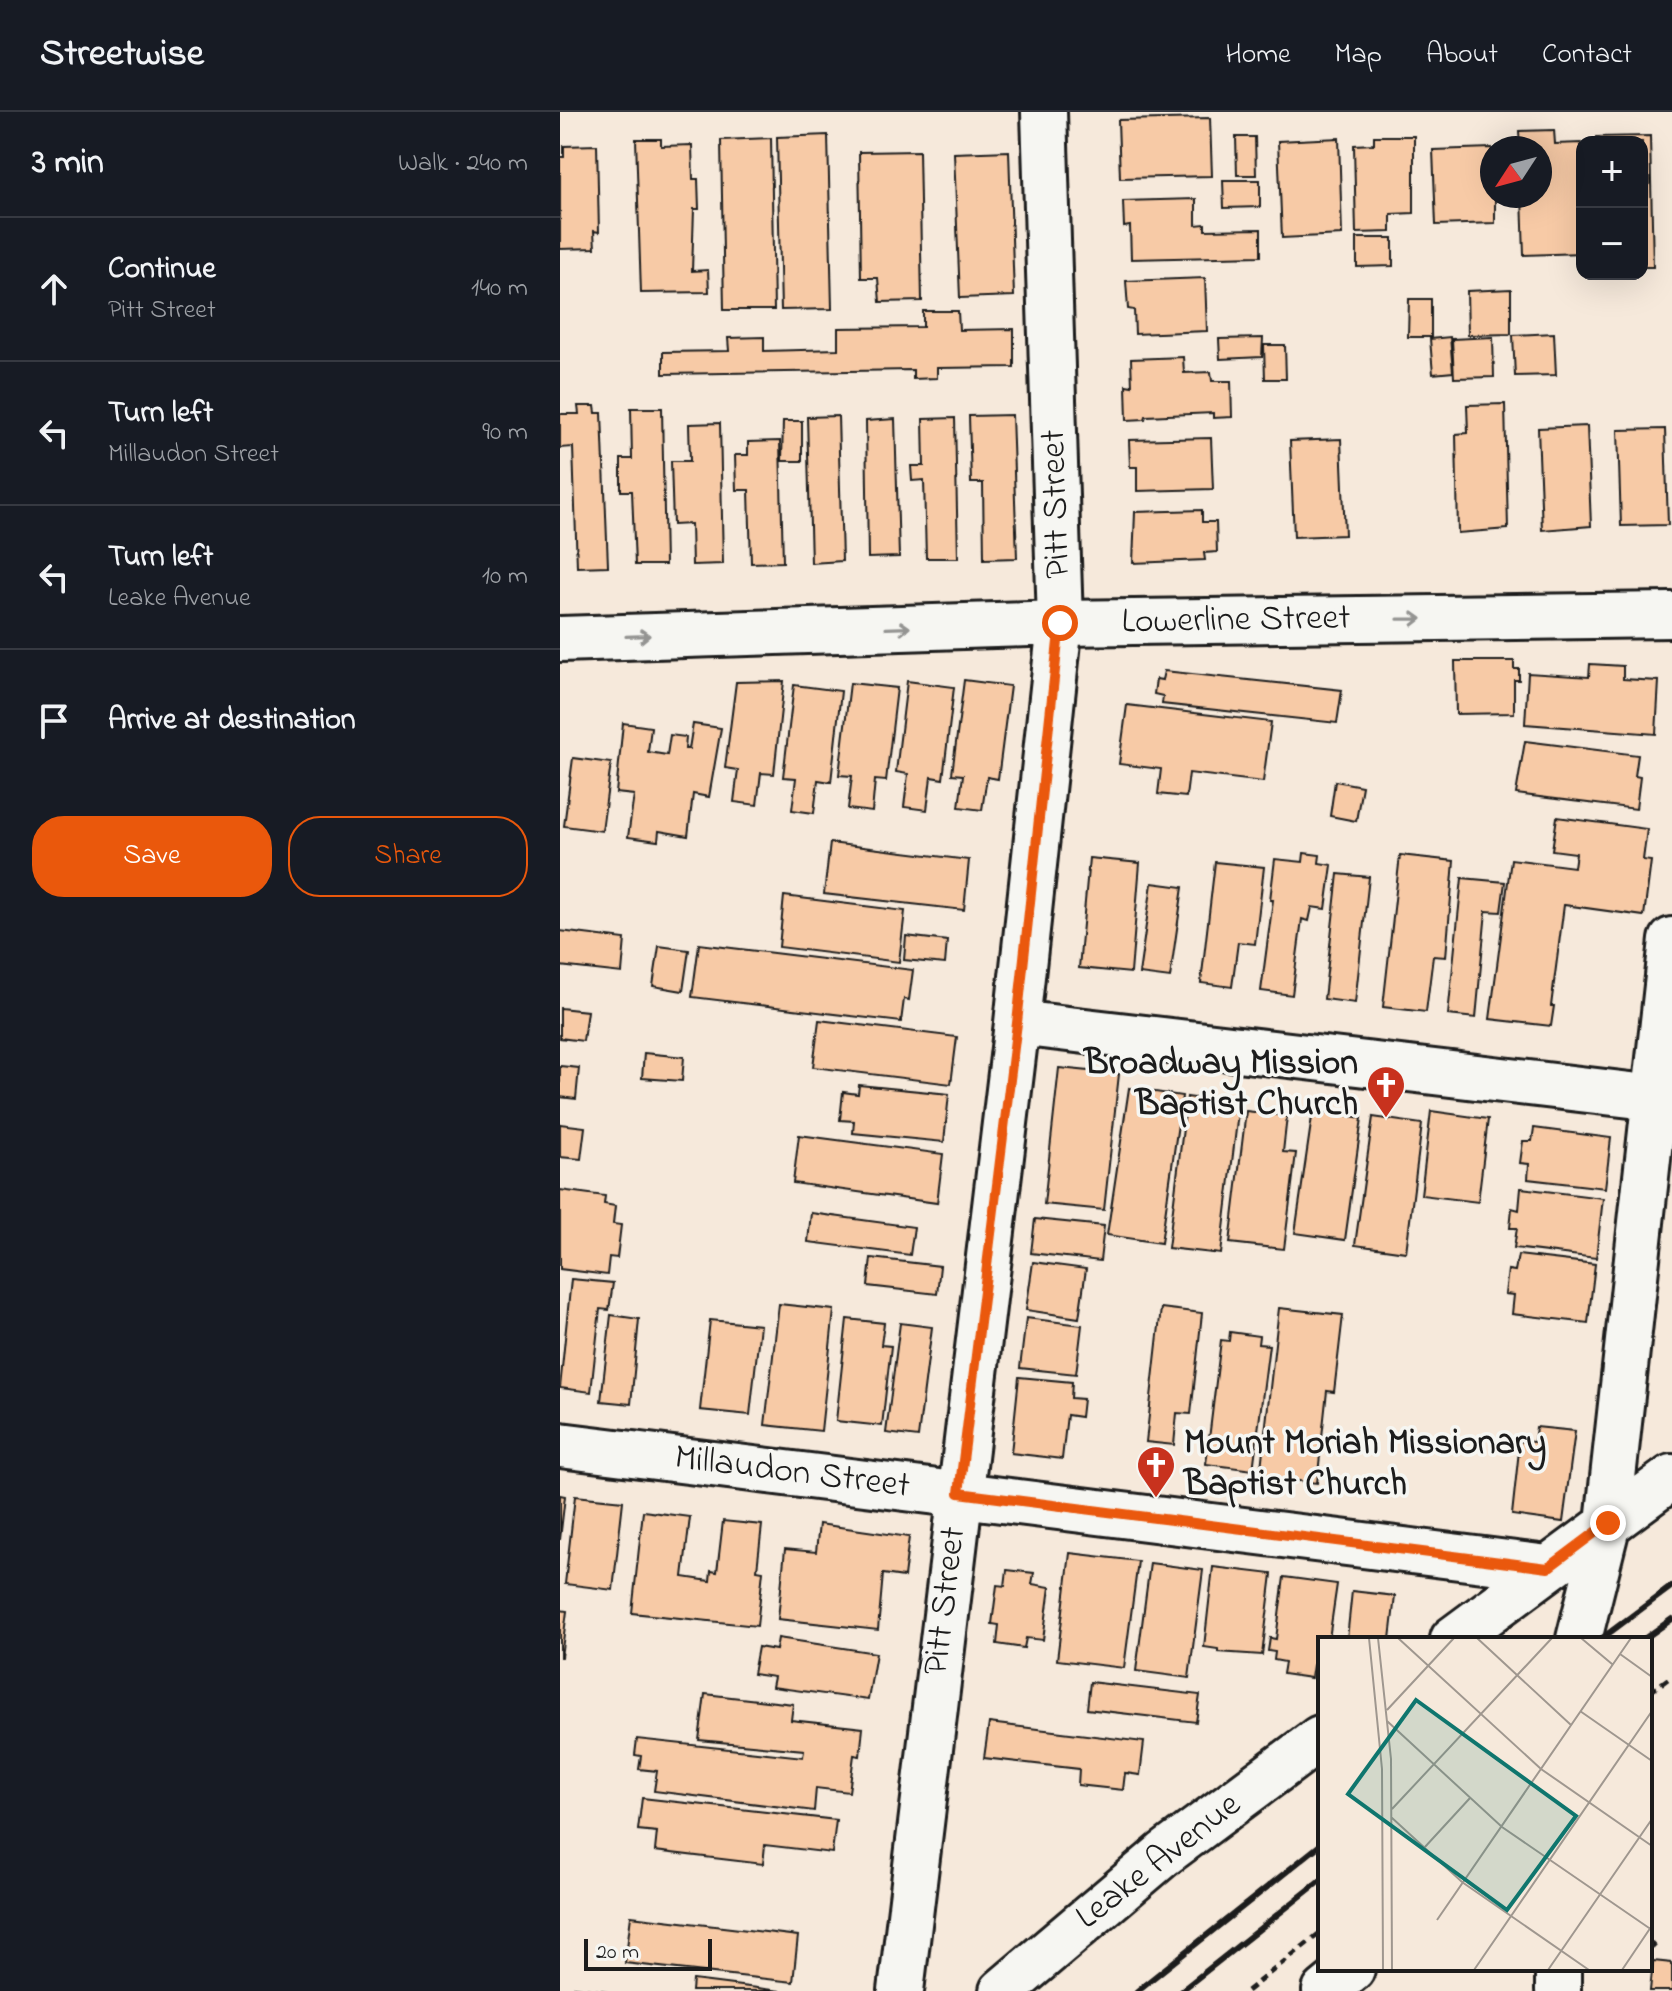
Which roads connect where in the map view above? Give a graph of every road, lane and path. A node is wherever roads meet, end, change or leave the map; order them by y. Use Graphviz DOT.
graph roads {
  1 [pos="1044,112"];
  2 [pos="1672,615"];
  3 [pos="1060,623"];
  4 [pos="560,639"];
  5 [pos="1672,940"];
  6 [pos="1017,1023"];
  7 [pos="1656,1098"];
  8 [pos="560,1445"];
  9 [pos="1672,1477"];
  10 [pos="959,1493"];
  11 [pos="1608,1523"];
  12 [pos="1548,1568"];
  13 [pos="1456,1637"];
  14 [pos="1567,1637"];
  15 [pos="1580,1637"];
  16 [pos="1672,1676"];
  17 [pos="1652,1691"];
  18 [pos="1318,1739"];
  19 [pos="1318,1935"];
  20 [pos="1350,1971"];
  21 [pos="901,1991"];
  22 [pos="1002,1991"];
  23 [pos="1247,1991"];
  24 [pos="1325,1991"];
  1 -- 3 [label="street, Pitt Street"];
  3 -- 2 [label="street, Lowerline Street, one-way"];
  4 -- 3 [label="street, Lowerline Street, one-way"];
  3 -- 6 [label="street, Pitt Street"];
  5 -- 7 [label="street"];
  6 -- 7 [label="street"];
  6 -- 10 [label="street, Pitt Street"];
  7 -- 11 [label="street"];
  8 -- 10 [label="street, Millaudon Street"];
  9 -- 11 [label="street"];
  10 -- 12 [label="street, Millaudon Street"];
  10 -- 21 [label="street, Pitt Street"];
  11 -- 12 [label="street"];
  11 -- 15 [label="street"];
  12 -- 13 [label="street"];
  12 -- 14 [label="street"];
  16 -- 17 [label="path"];
  18 -- 22 [label="street, Leake Avenue"];
  19 -- 23 [label="path"];
  20 -- 24 [label="street"];
}
